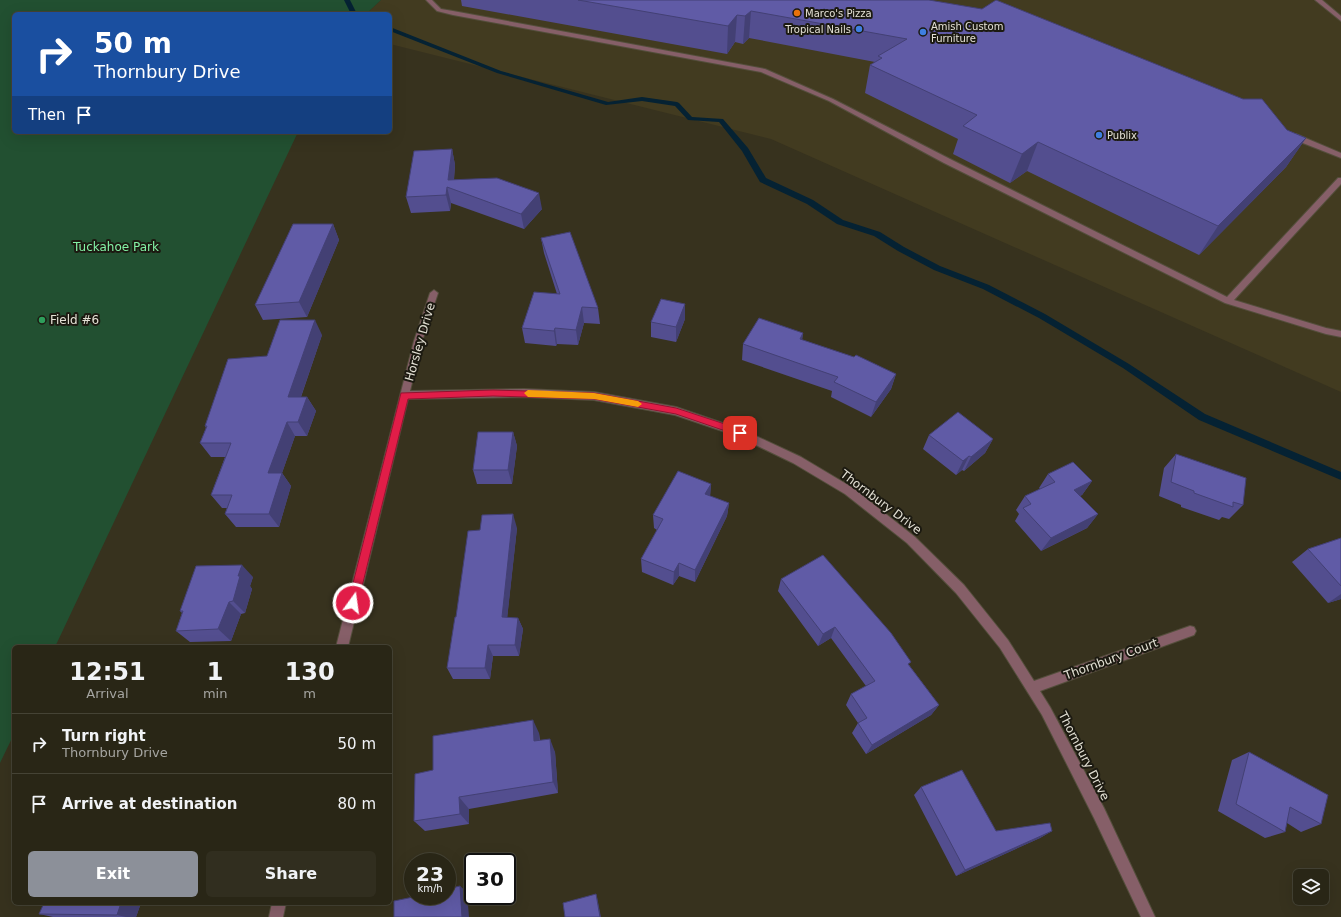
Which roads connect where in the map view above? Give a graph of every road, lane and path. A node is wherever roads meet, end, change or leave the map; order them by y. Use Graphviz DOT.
graph roads {
  1 [pos="429,0"];
  2 [pos="1318,0"];
  3 [pos="1341,19"];
  4 [pos="1286,133"];
  5 [pos="1341,156"];
  6 [pos="1341,180"];
  7 [pos="434,293"];
  8 [pos="1228,301"];
  9 [pos="1341,334"];
  10 [pos="404,396"];
  11 [pos="1190,631"];
  12 [pos="342,645"];
  13 [pos="1032,688"];
  14 [pos="279,905"];
  15 [pos="276,917"];
  16 [pos="1148,917"];
  1 -- 8 [label="street"];
  2 -- 3 [label="street"];
  4 -- 5 [label="street"];
  6 -- 8 [label="street"];
  7 -- 10 [label="street, Horsley Drive"];
  8 -- 9 [label="street"];
  10 -- 12 [label="street, Horsley Drive"];
  10 -- 13 [label="street, Thornbury Drive"];
  11 -- 13 [label="street, Thornbury Court"];
  13 -- 16 [label="street, Thornbury Drive"];
  14 -- 15 [label="street"];
}
